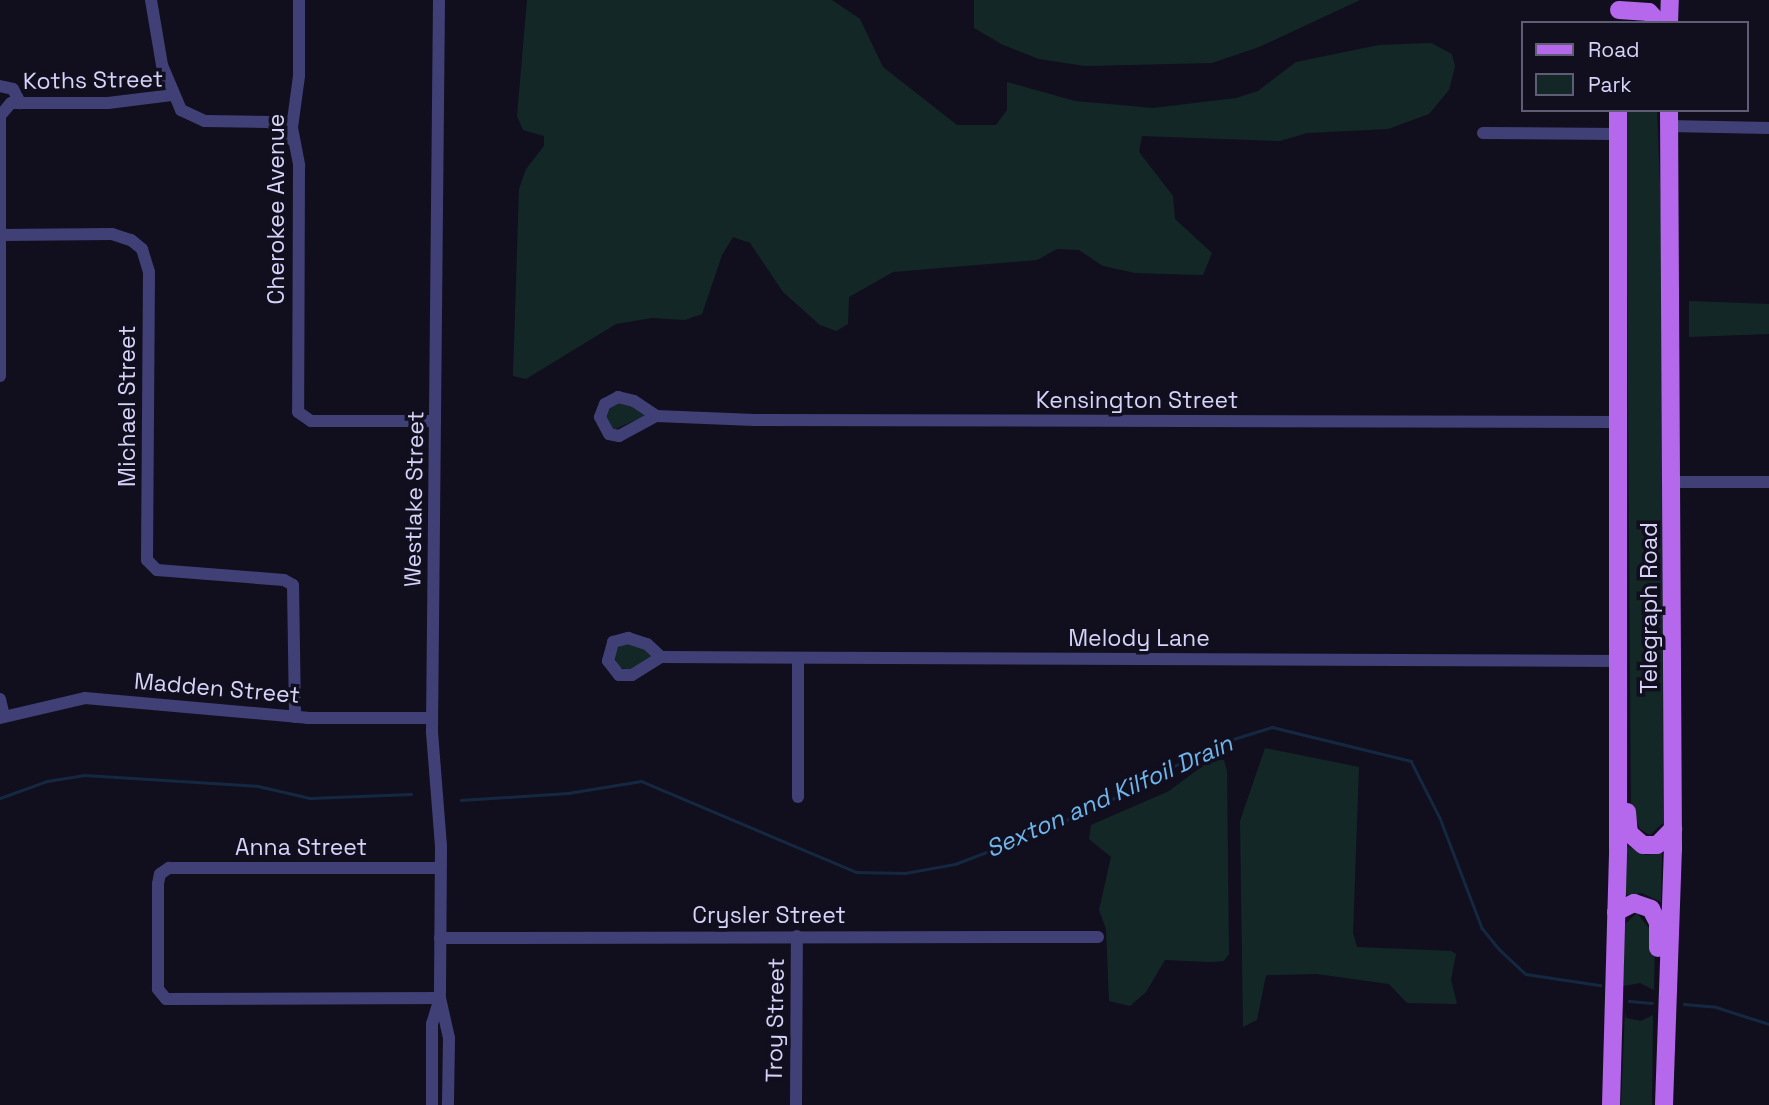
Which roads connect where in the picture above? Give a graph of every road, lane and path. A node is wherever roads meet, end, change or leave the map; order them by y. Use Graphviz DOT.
graph roads {
  1 [pos="151,0"];
  2 [pos="299,0"];
  3 [pos="439,0"];
  4 [pos="1670,0"];
  5 [pos="1619,11"];
  6 [pos="1657,21"];
  7 [pos="1670,21"];
  8 [pos="0,86"];
  9 [pos="172,95"];
  10 [pos="20,103"];
  11 [pos="1618,112"];
  12 [pos="1666,115"];
  13 [pos="1,116"];
  14 [pos="1769,128"];
  15 [pos="1483,133"];
  16 [pos="1618,134"];
  17 [pos="294,144"];
  18 [pos="1,235"];
  19 [pos="0,376"];
  20 [pos="656,416"];
  21 [pos="435,421"];
  22 [pos="1617,422"];
  23 [pos="1673,482"];
  24 [pos="1769,482"];
  25 [pos="1618,634"];
  26 [pos="661,657"];
  27 [pos="798,659"];
  28 [pos="1618,661"];
  29 [pos="0,699"];
  30 [pos="2,717"];
  31 [pos="295,717"];
  32 [pos="432,718"];
  33 [pos="798,797"];
  34 [pos="1673,829"];
  35 [pos="440,868"];
  36 [pos="1616,912"];
  37 [pos="797,936"];
  38 [pos="1098,937"];
  39 [pos="440,938"];
  40 [pos="440,998"];
  41 [pos="432,1105"];
  42 [pos="448,1105"];
  43 [pos="796,1105"];
  44 [pos="1611,1105"];
  45 [pos="1658,1105"];
  46 [pos="1664,1105"];
  1 -- 9 [label="street"];
  2 -- 17 [label="street, Cherokee Avenue"];
  3 -- 21 [label="street, Westlake Street"];
  4 -- 7 [label="main road"];
  5 -- 6 [label="main road"];
  8 -- 10 [label="street"];
  9 -- 10 [label="street, Koths Street"];
  9 -- 17 [label="street, Koths Street"];
  10 -- 13 [label="street, Koths Street"];
  11 -- 16 [label="main road, Telegraph Road"];
  12 -- 14 [label="street"];
  12 -- 23 [label="main road, Telegraph Road"];
  13 -- 18 [label="street"];
  15 -- 16 [label="street"];
  16 -- 22 [label="main road, Telegraph Road"];
  17 -- 21 [label="street, Cherokee Avenue"];
  18 -- 19 [label="street"];
  18 -- 31 [label="street, Michael Street"];
  20 -- 22 [label="street, Kensington Street"];
  21 -- 32 [label="street, Westlake Street"];
  22 -- 25 [label="main road, Telegraph Road"];
  23 -- 24 [label="street"];
  23 -- 34 [label="main road, Telegraph Road"];
  25 -- 28 [label="main road, Telegraph Road"];
  25 -- 34 [label="main road"];
  26 -- 27 [label="street, Melody Lane"];
  27 -- 28 [label="street, Melody Lane"];
  27 -- 33 [label="street"];
  28 -- 36 [label="main road, Telegraph Road"];
  29 -- 30 [label="street"];
  30 -- 31 [label="street, Madden Street"];
  31 -- 32 [label="street, Madden Street"];
  32 -- 35 [label="street, Westlake Street"];
  34 -- 46 [label="main road, Telegraph Road"];
  35 -- 39 [label="street, Westlake Street"];
  35 -- 40 [label="street, Anna Street"];
  36 -- 44 [label="main road, Telegraph Road"];
  36 -- 45 [label="main road"];
  37 -- 38 [label="street, Crysler Street"];
  37 -- 39 [label="street, Crysler Street"];
  37 -- 43 [label="street, Troy Street"];
  39 -- 40 [label="street, Westlake Street"];
  40 -- 41 [label="street, Westlake Street"];
  40 -- 42 [label="street, Westlake Street"];
}
